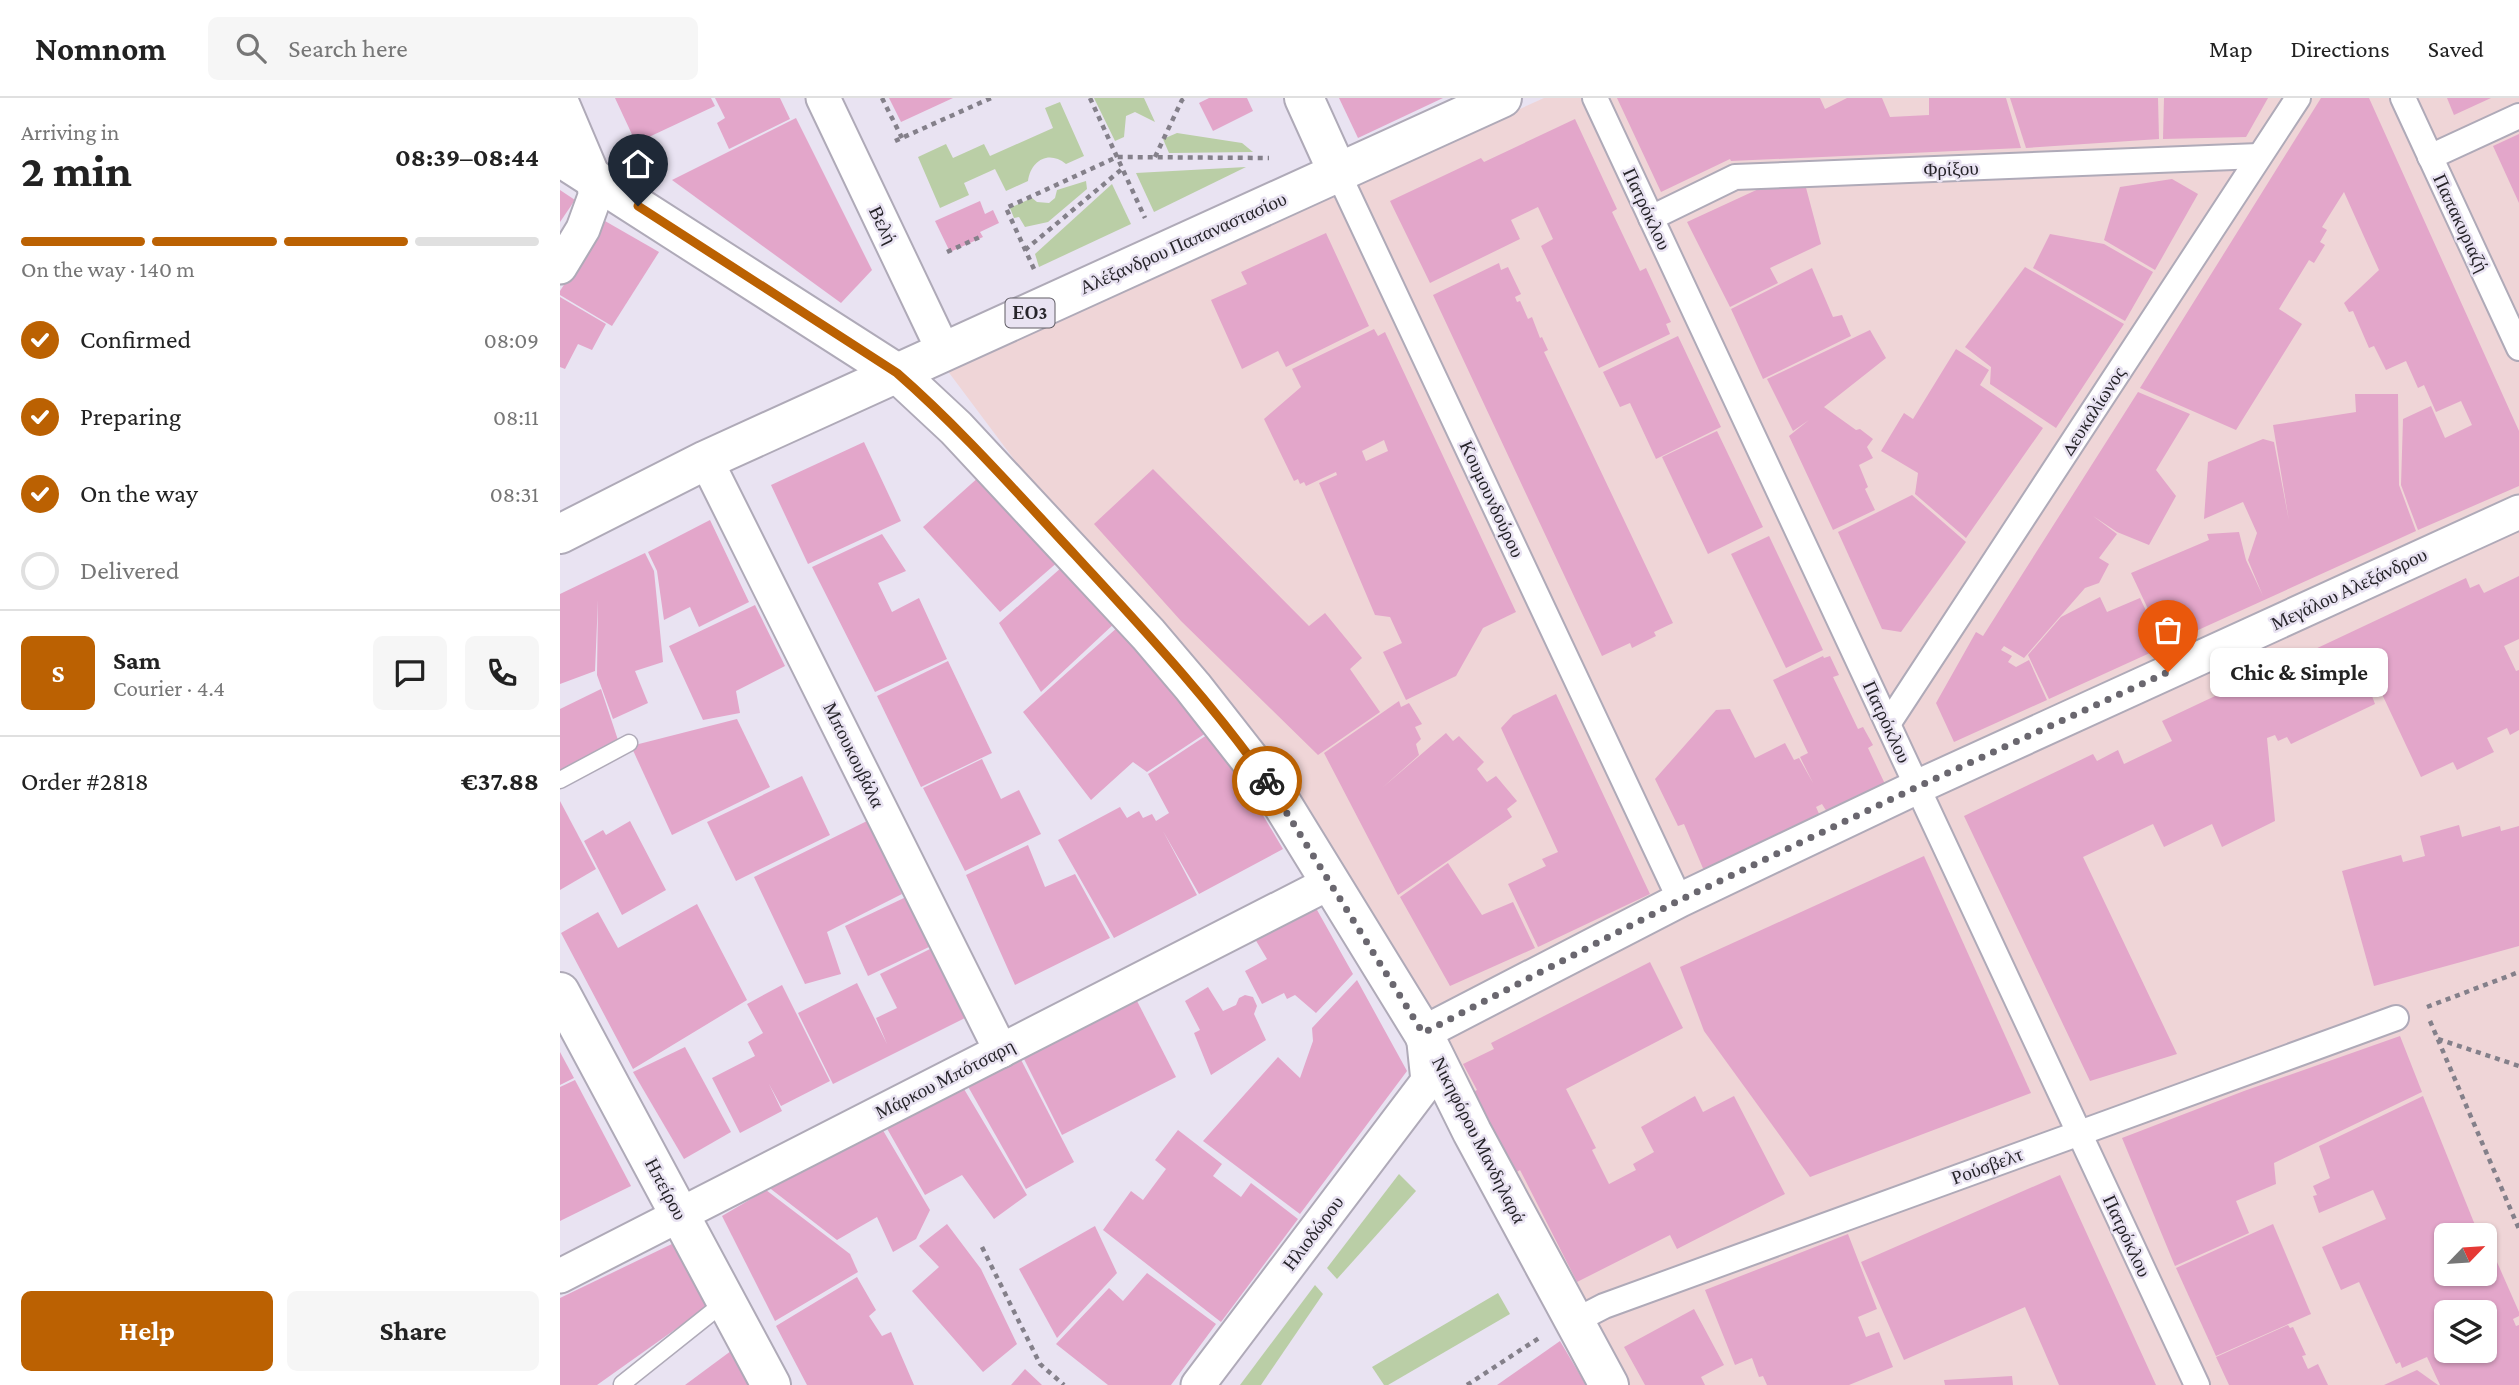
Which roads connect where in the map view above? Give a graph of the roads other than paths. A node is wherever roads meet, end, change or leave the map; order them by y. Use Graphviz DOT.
graph roads {
  1 [pos="560,98"];
  2 [pos="823,98"];
  3 [pos="1304,98"];
  4 [pos="1502,98"];
  5 [pos="1595,98"];
  6 [pos="2298,98"];
  7 [pos="2403,98"];
  8 [pos="2519,116"];
  9 [pos="2259,156"];
  10 [pos="560,157"];
  11 [pos="2430,157"];
  12 [pos="1338,173"];
  13 [pos="594,178"];
  14 [pos="1651,218"];
  15 [pos="560,267"];
  16 [pos="2519,348"];
  17 [pos="944,352"];
  18 [pos="897,373"];
  19 [pos="706,460"];
  20 [pos="2519,512"];
  21 [pos="560,534"];
  22 [pos="1888,724"];
  23 [pos="629,743"];
  24 [pos="560,779"];
  25 [pos="1917,787"];
  26 [pos="1331,882"];
  27 [pos="1680,900"];
  28 [pos="560,992"];
  29 [pos="2396,1018"];
  30 [pos="1423,1033"];
  31 [pos="1001,1051"];
  32 [pos="1438,1083"];
  33 [pos="2078,1133"];
  34 [pos="680,1214"];
  35 [pos="560,1276"];
  36 [pos="726,1301"];
  37 [pos="1574,1321"];
  38 [pos="622,1384"];
  39 [pos="771,1385"];
  40 [pos="1198,1385"];
  41 [pos="1609,1385"];
  42 [pos="2197,1385"];
  1 -- 13 [label="street"];
  2 -- 17 [label="street, Βελή"];
  3 -- 12 [label="street, Κουμουνδούρου"];
  4 -- 12 [label="street, Αλέξανδρου Παπαναστασίου / ΕΟ3"];
  5 -- 14 [label="street, Πατρόκλου"];
  6 -- 9 [label="street, Δευκαλίωνος"];
  7 -- 11 [label="street, Παπακυριαζή"];
  8 -- 11 [label="street"];
  9 -- 14 [label="street, Φρίξου"];
  9 -- 22 [label="street, Δευκαλίωνος"];
  10 -- 13 [label="street, Νικηφόρου Μανδηλαρά"];
  11 -- 16 [label="street, Παπακυριαζή"];
  12 -- 17 [label="street, Αλέξανδρου Παπαναστασίου / ΕΟ3"];
  12 -- 27 [label="street, Κουμουνδούρου"];
  13 -- 15 [label="street"];
  13 -- 18 [label="street, Νικηφόρου Μανδηλαρά"];
  14 -- 22 [label="street, Πατρόκλου"];
  17 -- 18 [label="street, Αλέξανδρου Παπαναστασίου / ΕΟ3"];
  18 -- 19 [label="street, Αλέξανδρου Παπαναστασίου / ΕΟ3"];
  18 -- 26 [label="street, Νικηφόρου Μανδηλαρά"];
  19 -- 21 [label="street, Αλέξανδρου Παπαναστασίου / ΕΟ3"];
  19 -- 31 [label="street, Μπουκουβάλα"];
  20 -- 25 [label="street, Μεγάλου Αλεξάνδρου"];
  22 -- 25 [label="street, Πατρόκλου"];
  23 -- 24 [label="lane"];
  25 -- 27 [label="street, Μεγάλου Αλεξάνδρου"];
  25 -- 33 [label="street, Πατρόκλου"];
  26 -- 30 [label="street, Νικηφόρου Μανδηλαρά"];
  26 -- 31 [label="street, Μάρκου Μπότσαρη"];
  27 -- 30 [label="street, Μεγάλου Αλεξάνδρου"];
  28 -- 34 [label="street, Ηπείρου"];
  29 -- 33 [label="street, Ρούσβελτ"];
  30 -- 32 [label="street, Νικηφόρου Μανδηλαρά"];
  31 -- 34 [label="street, Μάρκου Μπότσαρη"];
  32 -- 37 [label="street, Νικηφόρου Μανδηλαρά"];
  32 -- 40 [label="street, Ηλιοδώρου"];
  33 -- 37 [label="street, Ρούσβελτ"];
  33 -- 42 [label="street, Πατρόκλου"];
  34 -- 35 [label="street, Μάρκου Μπότσαρη"];
  34 -- 36 [label="street, Ηπείρου"];
  36 -- 38 [label="lane"];
  36 -- 39 [label="street, Ηπείρου"];
  37 -- 41 [label="street, Νικηφόρου Μανδηλαρά"];
}
